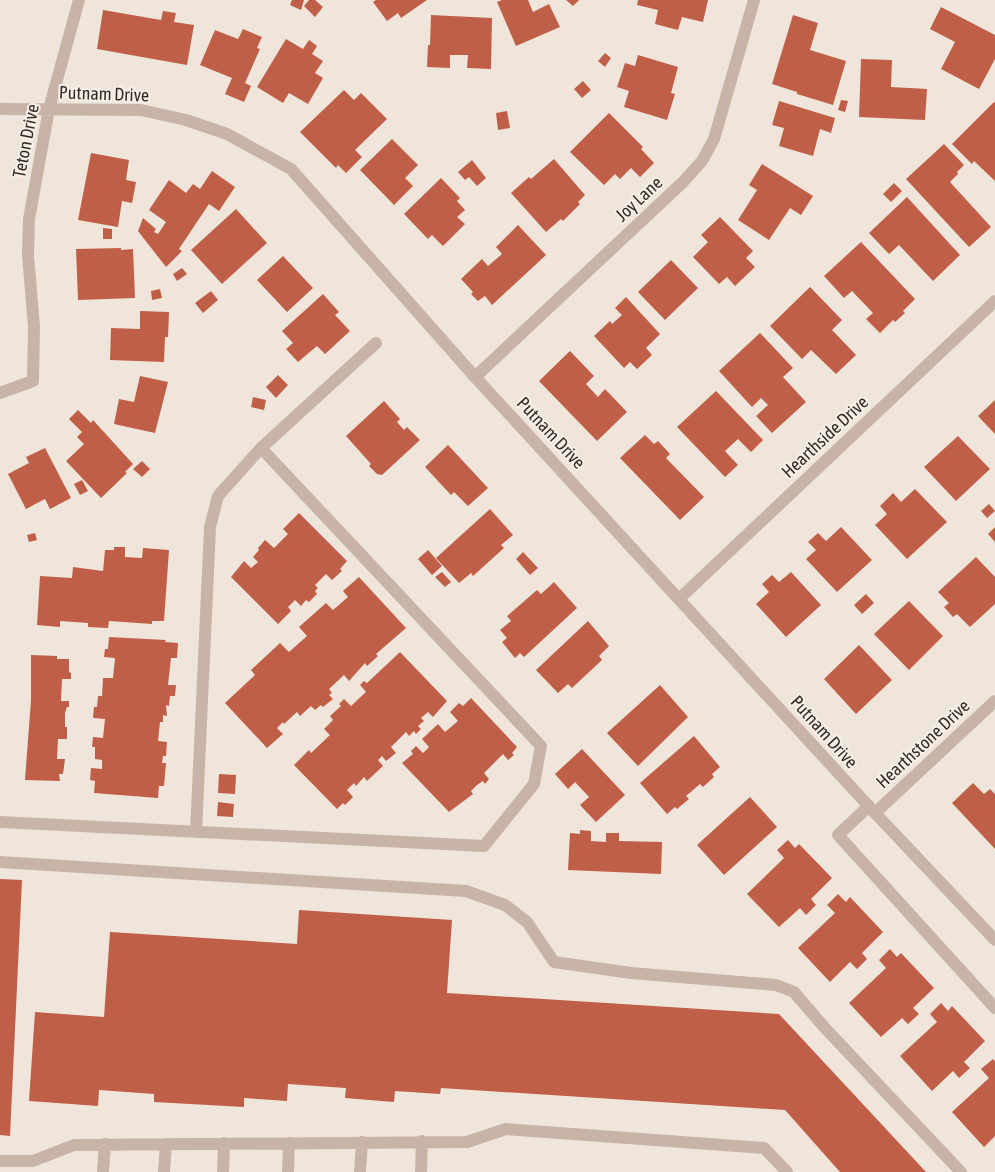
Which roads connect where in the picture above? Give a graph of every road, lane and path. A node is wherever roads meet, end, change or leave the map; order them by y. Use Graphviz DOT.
graph roads {
  1 [pos="79,0"];
  2 [pos="754,0"];
  3 [pos="0,109"];
  4 [pos="49,109"];
  5 [pos="995,301"];
  6 [pos="376,343"];
  7 [pos="476,377"];
  8 [pos="0,393"];
  9 [pos="261,448"];
  10 [pos="679,599"];
  11 [pos="995,700"];
  12 [pos="872,810"];
  13 [pos="0,822"];
  14 [pos="196,832"];
  15 [pos="0,862"];
  16 [pos="995,940"];
  17 [pos="995,1008"];
  18 [pos="422,1141"];
  19 [pos="362,1142"];
  20 [pos="224,1143"];
  21 [pos="289,1143"];
  22 [pos="105,1144"];
  23 [pos="166,1144"];
  24 [pos="0,1161"];
  25 [pos="32,1167"];
  26 [pos="103,1172"];
  27 [pos="164,1172"];
  28 [pos="224,1172"];
  29 [pos="288,1172"];
  30 [pos="360,1172"];
  31 [pos="421,1172"];
  32 [pos="787,1172"];
  33 [pos="961,1172"];
  1 -- 4 [label="street, Teton Drive"];
  2 -- 7 [label="street, Joy Lane"];
  3 -- 4 [label="street, Putnam Drive"];
  4 -- 7 [label="street, Putnam Drive"];
  4 -- 8 [label="street, Teton Drive"];
  5 -- 10 [label="street, Hearthside Drive"];
  6 -- 9 [label="street"];
  7 -- 10 [label="street, Putnam Drive"];
  9 -- 14 [label="street"];
  9 -- 14 [label="street"];
  10 -- 12 [label="street, Putnam Drive"];
  11 -- 12 [label="street, Hearthstone Drive"];
  12 -- 16 [label="street, Putnam Drive"];
  12 -- 17 [label="street, Hearthstone Drive"];
  13 -- 14 [label="street"];
  15 -- 33 [label="street"];
  18 -- 19 [label="street"];
  18 -- 31 [label="street"];
  18 -- 32 [label="street"];
  19 -- 21 [label="street"];
  19 -- 30 [label="street"];
  20 -- 21 [label="street"];
  20 -- 23 [label="street"];
  20 -- 28 [label="street"];
  21 -- 29 [label="street"];
  22 -- 23 [label="street"];
  22 -- 25 [label="street"];
  22 -- 26 [label="street"];
  23 -- 27 [label="street"];
  24 -- 25 [label="street"];
}
